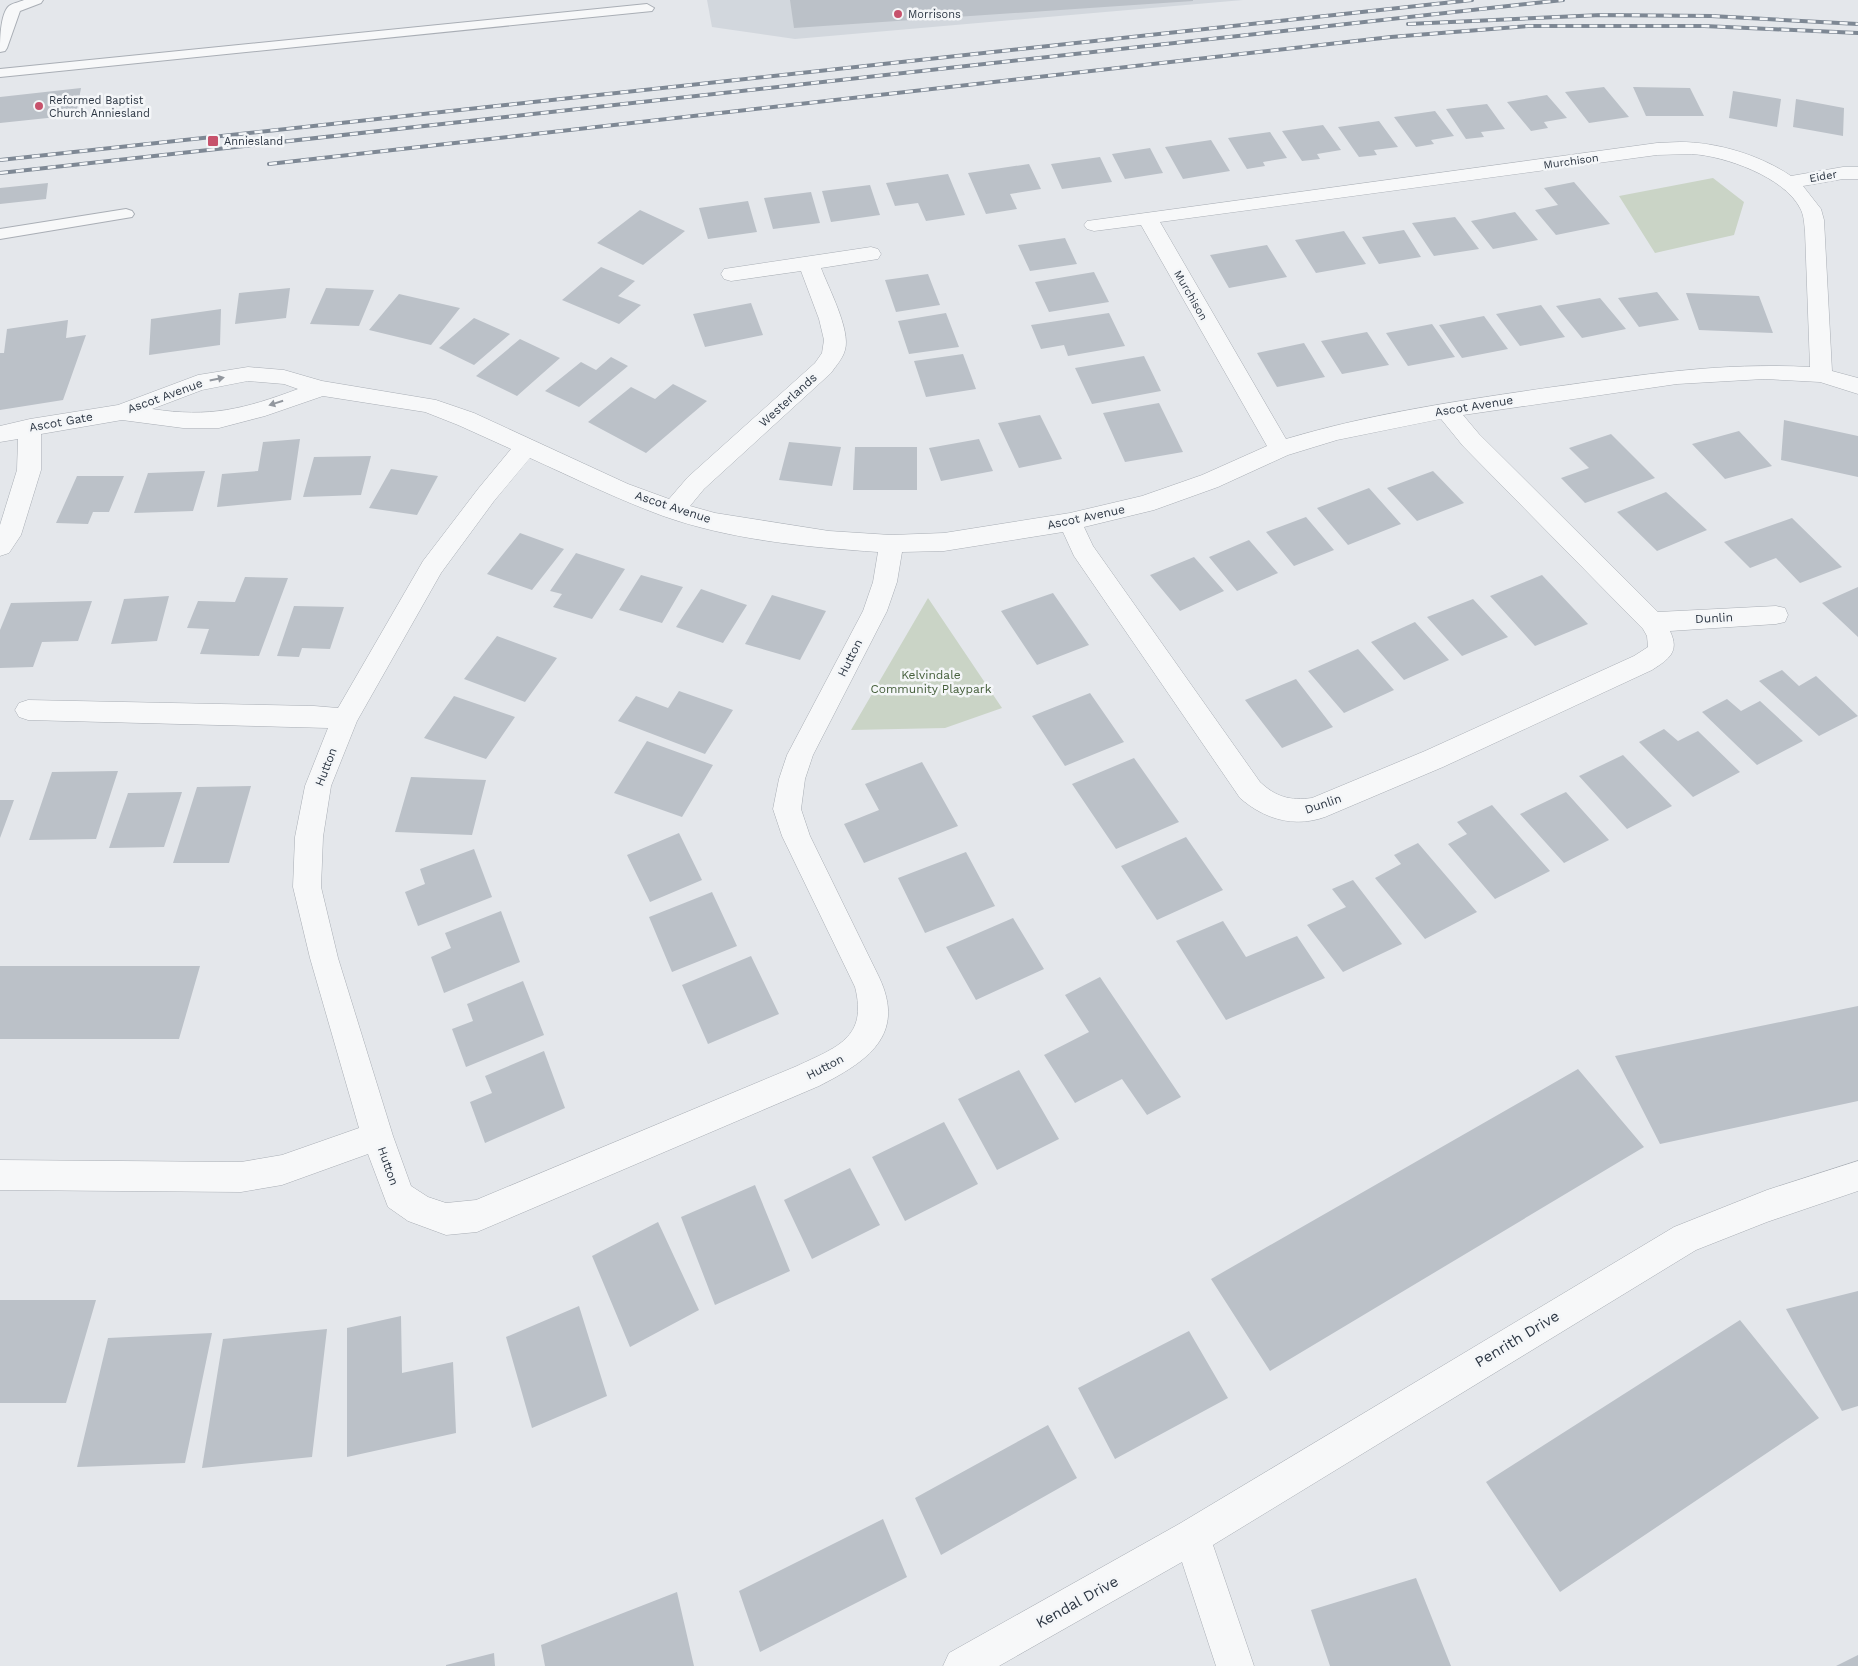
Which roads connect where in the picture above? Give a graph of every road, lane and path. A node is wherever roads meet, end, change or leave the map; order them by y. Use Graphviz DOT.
graph roads {
  1 [pos="36,0"];
  2 [pos="647,8"];
  3 [pos="0,48"];
  4 [pos="0,73"];
  5 [pos="1858,173"];
  6 [pos="1788,183"];
  7 [pos="126,214"];
  8 [pos="1148,219"];
  9 [pos="1094,226"];
  10 [pos="0,234"];
  11 [pos="871,254"];
  12 [pos="809,264"];
  13 [pos="731,274"];
  14 [pos="1821,375"];
  15 [pos="1858,386"];
  16 [pos="322,388"];
  17 [pos="1446,410"];
  18 [pos="122,412"];
  19 [pos="30,428"];
  20 [pos="0,434"];
  21 [pos="527,446"];
  22 [pos="1280,449"];
  23 [pos="673,510"];
  24 [pos="1070,522"];
  25 [pos="892,544"];
  26 [pos="0,547"];
  27 [pos="1776,615"];
  28 [pos="1652,622"];
  29 [pos="28,710"];
  30 [pos="345,719"];
  31 [pos="377,1136"];
  32 [pos="0,1175"];
  33 [pos="1858,1176"];
  34 [pos="1192,1537"];
  35 [pos="962,1666"];
  36 [pos="1235,1666"];
  1 -- 3 [label="lane"];
  2 -- 4 [label="lane"];
  5 -- 6 [label="street, Eider"];
  6 -- 8 [label="street, Murchison"];
  6 -- 14 [label="street, Murchison"];
  7 -- 10 [label="lane"];
  8 -- 9 [label="street, Murchison"];
  8 -- 22 [label="street, Murchison"];
  11 -- 12 [label="street"];
  12 -- 13 [label="street"];
  12 -- 23 [label="street, Westerlands"];
  14 -- 15 [label="street, Ascot Avenue"];
  14 -- 17 [label="street, Ascot Avenue"];
  16 -- 18 [label="street, Ascot Avenue, one-way"];
  18 -- 16 [label="street, Ascot Avenue, one-way"];
  16 -- 21 [label="street, Ascot Avenue"];
  17 -- 22 [label="street, Ascot Avenue"];
  17 -- 28 [label="street, Dunlin"];
  18 -- 19 [label="street, Ascot Gate"];
  19 -- 20 [label="street, Ascot Gate"];
  19 -- 26 [label="street"];
  21 -- 23 [label="street, Ascot Avenue"];
  21 -- 30 [label="street, Hutton"];
  22 -- 24 [label="street, Ascot Avenue"];
  23 -- 25 [label="street, Ascot Avenue"];
  24 -- 25 [label="street, Ascot Avenue"];
  24 -- 28 [label="street, Dunlin"];
  25 -- 31 [label="street, Hutton"];
  27 -- 28 [label="street, Dunlin"];
  29 -- 30 [label="street"];
  30 -- 31 [label="street, Hutton"];
  31 -- 32 [label="street, Hutton"];
  33 -- 34 [label="street, Penrith Drive"];
  34 -- 35 [label="street, Kendal Drive"];
  34 -- 36 [label="street"];
}
